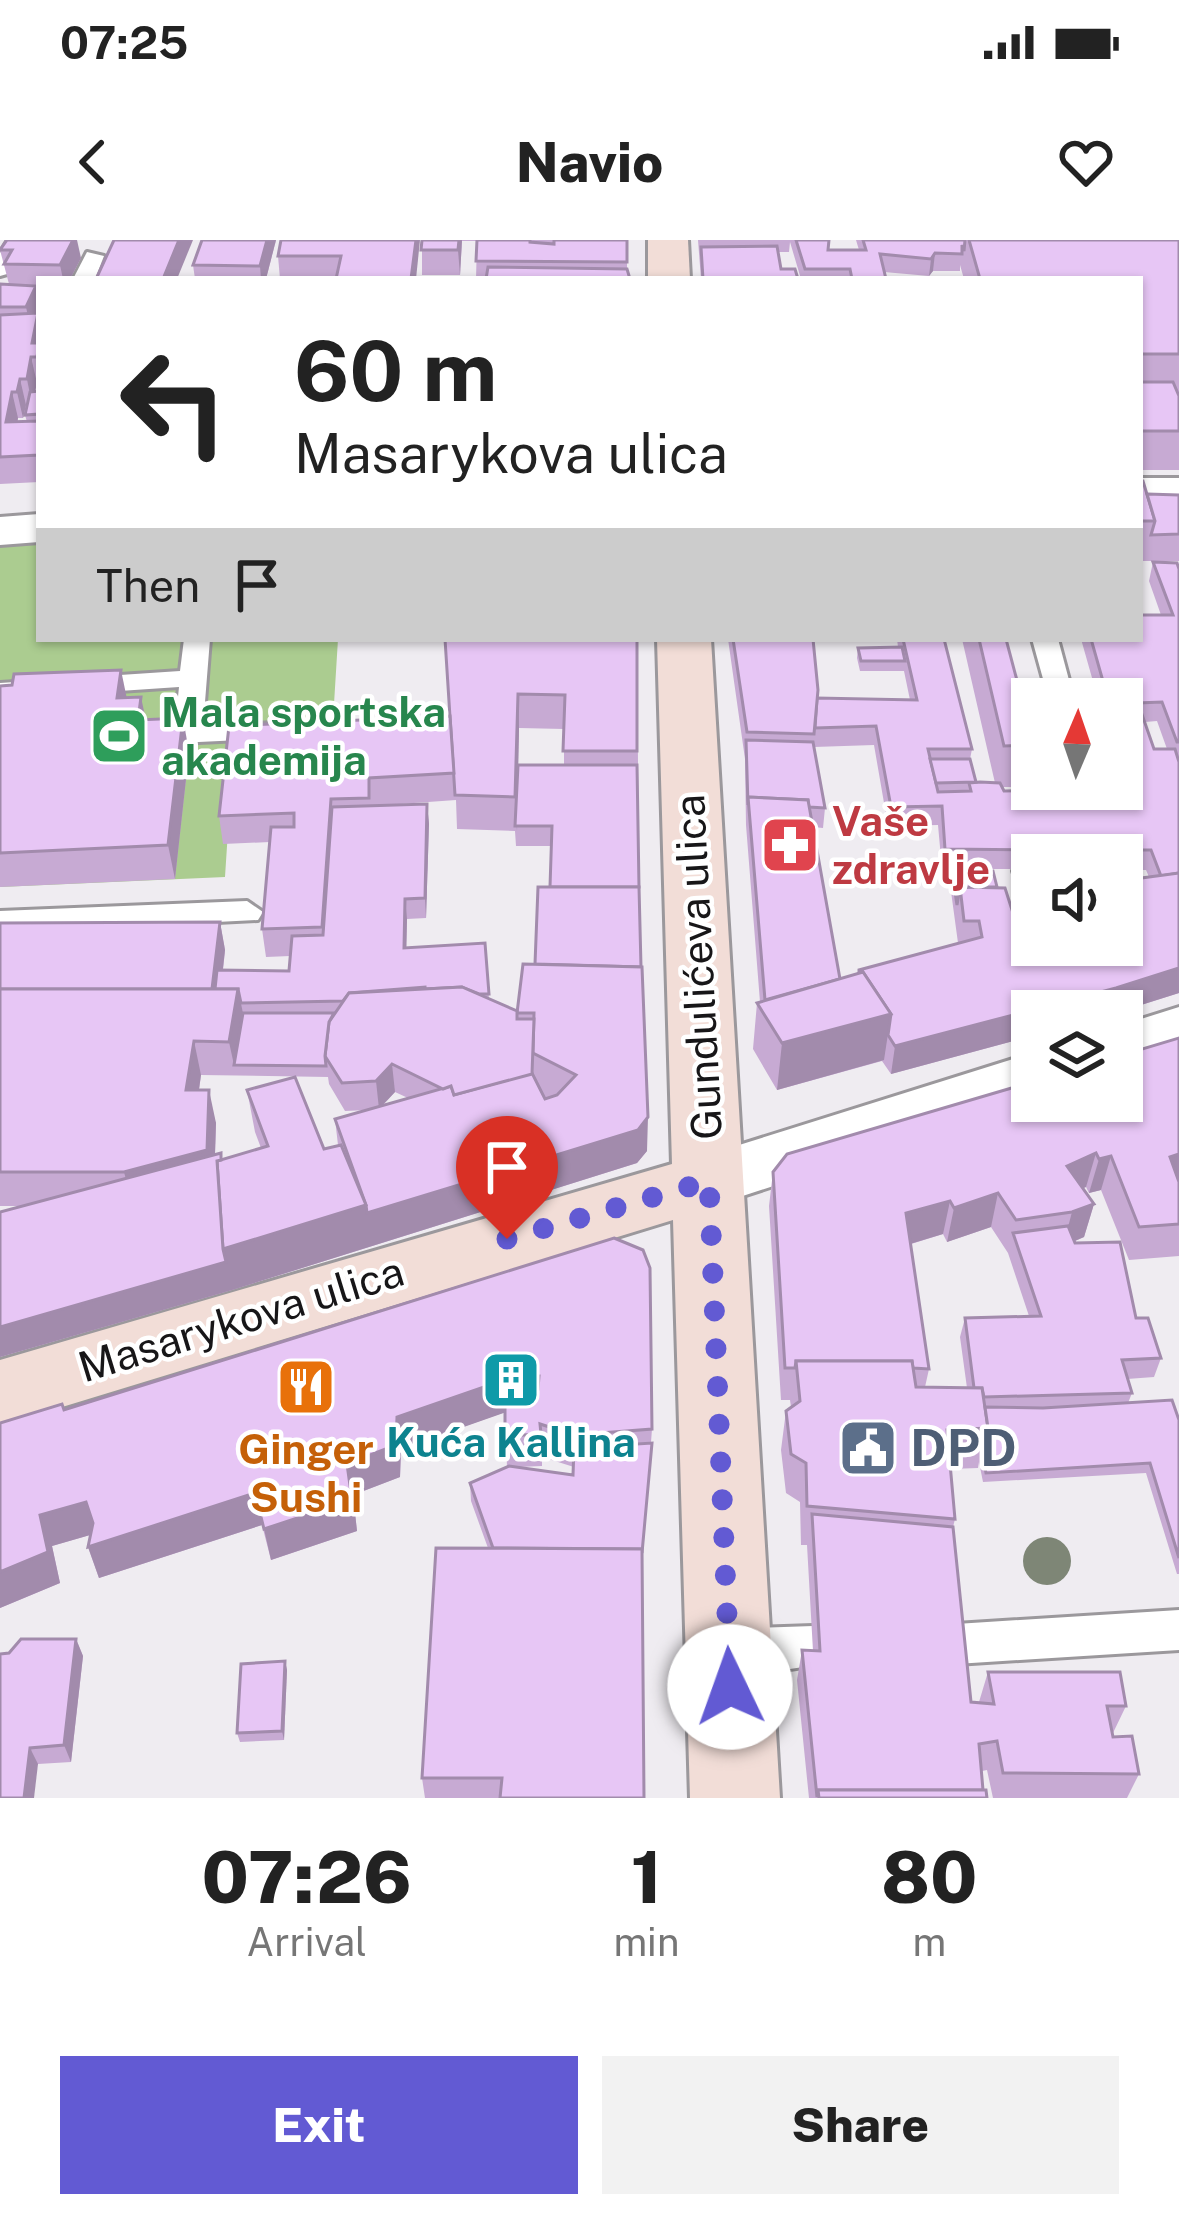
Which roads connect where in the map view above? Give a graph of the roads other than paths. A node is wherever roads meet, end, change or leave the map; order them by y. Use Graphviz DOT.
graph roads {
  1 [pos="18,240"];
  2 [pos="668,240"];
  3 [pos="94,256"];
  4 [pos="0,270"];
  5 [pos="85,276"];
  6 [pos="669,276"];
  7 [pos="1143,492"];
  8 [pos="1179,492"];
  9 [pos="36,529"];
  10 [pos="0,531"];
  11 [pos="197,642"];
  12 [pos="684,642"];
  13 [pos="1046,642"];
  14 [pos="193,678"];
  15 [pos="1055,678"];
  16 [pos="0,691"];
  17 [pos="300,731"];
  18 [pos="247,912"];
  19 [pos="0,922"];
  20 [pos="1179,1030"];
  21 [pos="1143,1041"];
  22 [pos="1011,1084"];
  23 [pos="709,1181"];
  24 [pos="0,1393"];
  25 [pos="1179,1630"];
  26 [pos="956,1644"];
  27 [pos="813,1646"];
  28 [pos="728,1650"];
  29 [pos="735,1798"];
  1 -- 4 [label="lane"];
  2 -- 6 [label="street"];
  3 -- 5 [label="lane"];
  7 -- 8 [label="street"];
  9 -- 10 [label="street"];
  11 -- 14 [label="lane"];
  12 -- 23 [label="street, Gundulićeva ulica"];
  13 -- 15 [label="lane"];
  14 -- 16 [label="lane"];
  14 -- 17 [label="lane"];
  18 -- 19 [label="lane"];
  20 -- 21 [label="street"];
  22 -- 23 [label="street, Masarykova ulica"];
  23 -- 24 [label="street, Masarykova ulica"];
  23 -- 28 [label="street, Gundulićeva ulica"];
  25 -- 26 [label="lane"];
  27 -- 28 [label="lane"];
  28 -- 29 [label="street, Gundulićeva ulica"];
}
